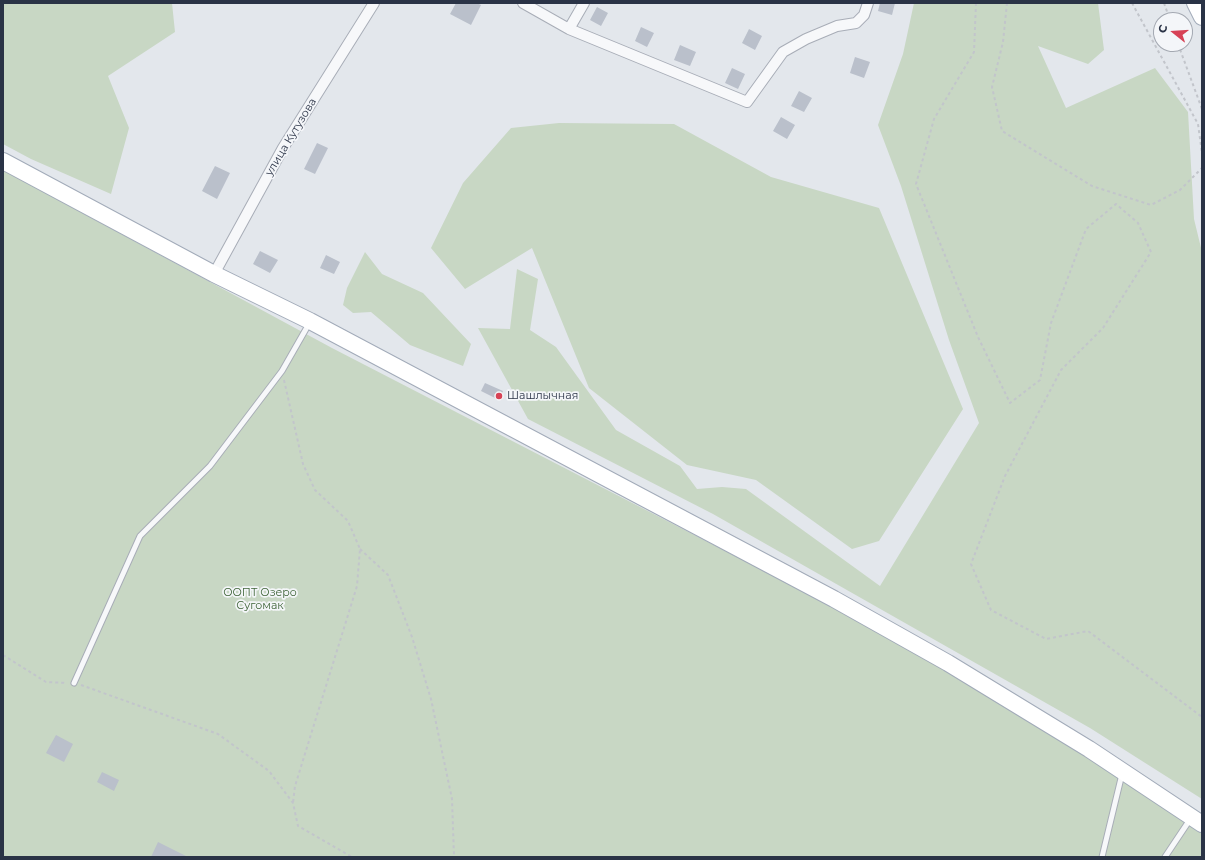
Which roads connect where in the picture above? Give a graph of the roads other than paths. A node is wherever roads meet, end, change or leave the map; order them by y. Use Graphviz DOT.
graph roads {
  1 [pos="374,3"];
  2 [pos="523,3"];
  3 [pos="584,3"];
  4 [pos="868,3"];
  5 [pos="1195,3"];
  6 [pos="1202,18"];
  7 [pos="568,29"];
  8 [pos="3,162"];
  9 [pos="214,274"];
  10 [pos="310,321"];
  11 [pos="74,683"];
  12 [pos="1122,771"];
  13 [pos="1197,820"];
  14 [pos="1102,857"];
  15 [pos="1165,857"];
  1 -- 9 [label="street, улица Кутузова"];
  2 -- 7 [label="street"];
  3 -- 7 [label="street"];
  4 -- 7 [label="street"];
  5 -- 6 [label="main road"];
  8 -- 9 [label="main road"];
  9 -- 10 [label="main road"];
  10 -- 11 [label="lane"];
  10 -- 12 [label="main road"];
  12 -- 13 [label="main road"];
  12 -- 14 [label="lane"];
  13 -- 15 [label="lane"];
}
